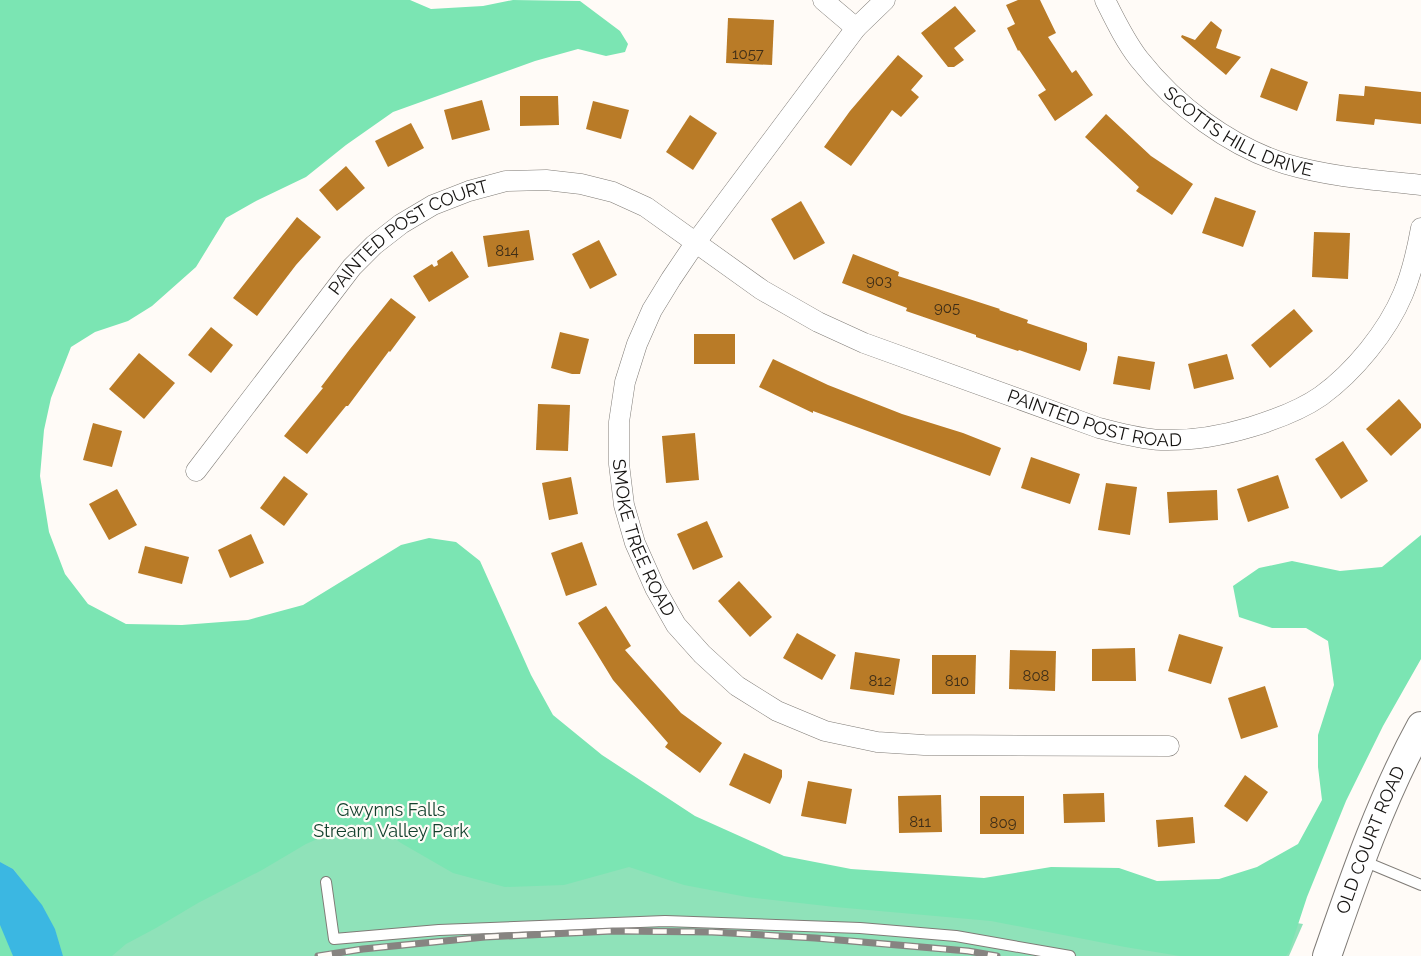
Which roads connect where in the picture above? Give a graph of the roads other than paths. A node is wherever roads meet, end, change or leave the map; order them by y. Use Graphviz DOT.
graph roads {
  1 [pos="823,0"];
  2 [pos="885,0"];
  3 [pos="1106,0"];
  4 [pos="856,28"];
  5 [pos="1421,185"];
  6 [pos="1421,228"];
  7 [pos="696,242"];
  8 [pos="196,471"];
  9 [pos="1421,726"];
  10 [pos="1169,746"];
  11 [pos="1361,860"];
  12 [pos="326,882"];
  13 [pos="1421,885"];
  14 [pos="1328,952"];
  15 [pos="1070,956"];
  1 -- 4 [label="street"];
  2 -- 4 [label="street, SMOKE TREE ROAD"];
  3 -- 5 [label="street, SCOTTS HILL DRIVE"];
  4 -- 7 [label="street, SMOKE TREE ROAD"];
  6 -- 7 [label="street, PAINTED POST ROAD"];
  7 -- 8 [label="street, PAINTED POST COURT"];
  7 -- 10 [label="street, SMOKE TREE ROAD"];
  9 -- 11 [label="main road, OLD COURT ROAD"];
  11 -- 13 [label="lane"];
  11 -- 14 [label="main road, OLD COURT ROAD"];
  12 -- 15 [label="lane"];
}
